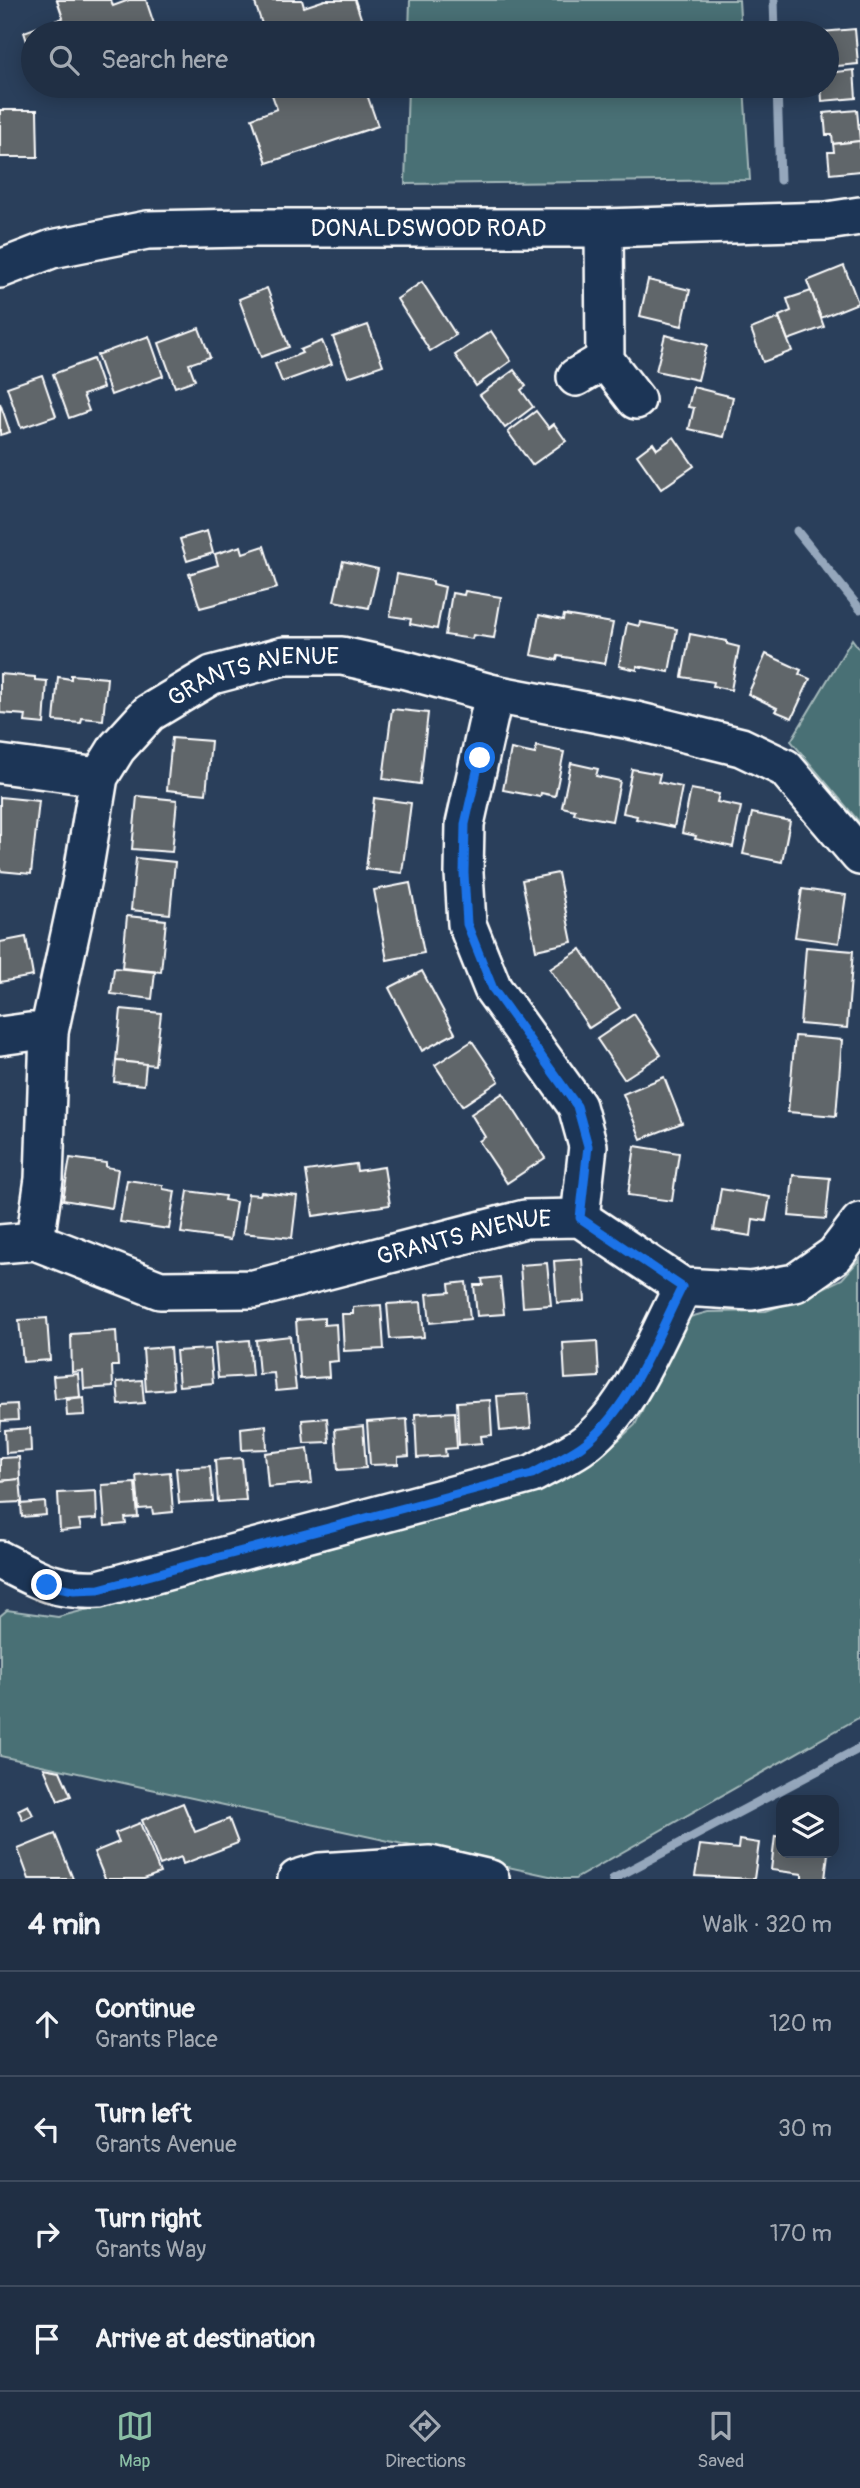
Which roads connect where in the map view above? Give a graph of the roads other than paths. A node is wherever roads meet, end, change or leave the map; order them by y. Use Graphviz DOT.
graph roads {
  1 [pos="860,216"];
  2 [pos="604,228"];
  3 [pos="0,269"];
  4 [pos="636,400"];
  5 [pos="494,694"];
  6 [pos="0,764"];
  7 [pos="99,777"];
  8 [pos="860,856"];
  9 [pos="49,1032"];
  10 [pos="0,1036"];
  11 [pos="580,1218"];
  12 [pos="860,1222"];
  13 [pos="17,1243"];
  14 [pos="682,1287"];
  15 [pos="0,1560"];
  16 [pos="297,1879"];
  17 [pos="490,1879"];
  1 -- 2 [label="street, DONALDSWOOD ROAD"];
  2 -- 3 [label="street, DONALDSWOOD ROAD"];
  2 -- 4 [label="street"];
  5 -- 7 [label="street, GRANTS AVENUE"];
  5 -- 8 [label="street, GRANTS AVENUE"];
  5 -- 11 [label="street"];
  6 -- 7 [label="street"];
  7 -- 9 [label="street, GRANTS AVENUE"];
  9 -- 10 [label="street"];
  9 -- 13 [label="street, GRANTS AVENUE"];
  11 -- 13 [label="street, GRANTS AVENUE"];
  11 -- 14 [label="street, GRANTS AVENUE"];
  12 -- 14 [label="street, GRANTS AVENUE"];
  14 -- 15 [label="street"];
  16 -- 17 [label="street"];
}
